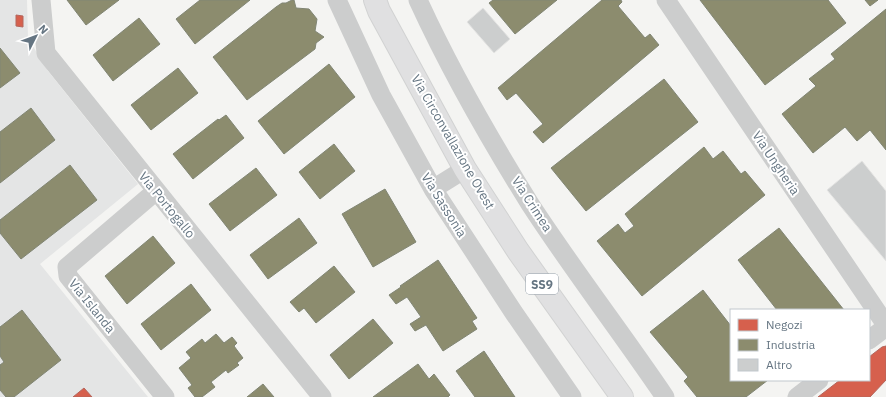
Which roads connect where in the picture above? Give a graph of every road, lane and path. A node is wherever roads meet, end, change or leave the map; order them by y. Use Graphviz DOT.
graph roads {
  1 [pos="41,0"];
  2 [pos="337,0"];
  3 [pos="375,0"];
  4 [pos="418,0"];
  5 [pos="666,0"];
  6 [pos="465,169"];
  7 [pos="433,189"];
  8 [pos="156,190"];
  9 [pos="886,326"];
  10 [pos="870,339"];
  11 [pos="818,381"];
  12 [pos="165,397"];
  13 [pos="322,397"];
  14 [pos="572,397"];
  15 [pos="622,397"];
  16 [pos="665,397"];
  17 [pos="797,397"];
  1 -- 8 [label="street, Via Portogallo"];
  2 -- 7 [label="street, Via Sassonia"];
  3 -- 6 [label="main road, Via Circonvallazione Ovest / SS9"];
  4 -- 16 [label="street, Via Crimea"];
  5 -- 9 [label="street, Via Ungheria"];
  6 -- 7 [label="street"];
  6 -- 15 [label="main road, Via Circonvallazione Ovest / SS9"];
  7 -- 14 [label="street, Via Sassonia"];
  8 -- 12 [label="street, Via Islanda"];
  8 -- 13 [label="street, Via Portogallo"];
  9 -- 10 [label="street"];
  11 -- 17 [label="street"];
}
